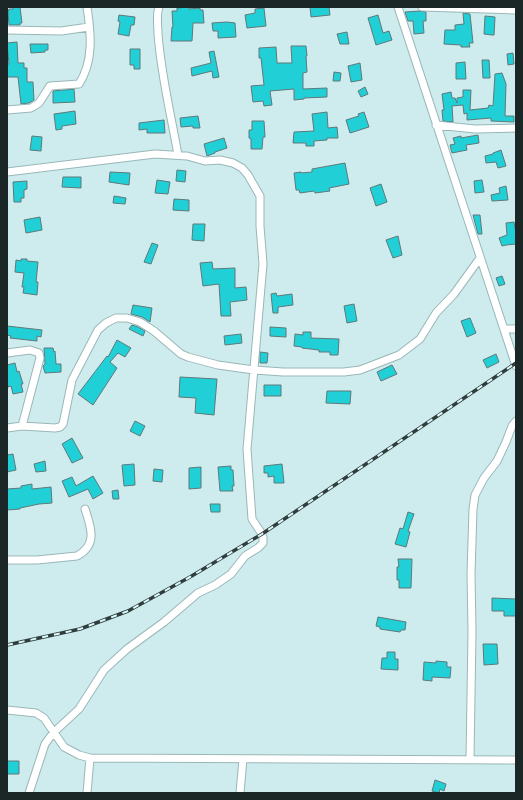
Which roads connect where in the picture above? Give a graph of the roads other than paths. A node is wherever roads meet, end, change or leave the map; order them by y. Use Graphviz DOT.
graph roads {
  1 [pos="86,7"];
  2 [pos="159,7"];
  3 [pos="398,7"];
  4 [pos="422,7"];
  5 [pos="449,8"];
  6 [pos="516,10"];
  7 [pos="89,27"];
  8 [pos="7,30"];
  9 [pos="7,110"];
  10 [pos="436,125"];
  11 [pos="516,128"];
  12 [pos="178,155"];
  13 [pos="7,172"];
  14 [pos="480,258"];
  15 [pos="504,329"];
  16 [pos="516,329"];
  17 [pos="516,343"];
  18 [pos="512,352"];
  19 [pos="7,353"];
  20 [pos="516,366"];
  21 [pos="254,370"];
  22 [pos="516,421"];
  23 [pos="22,426"];
  24 [pos="7,428"];
  25 [pos="85,509"];
  26 [pos="7,560"];
  27 [pos="7,710"];
  28 [pos="53,732"];
  29 [pos="90,758"];
  30 [pos="243,759"];
  31 [pos="470,760"];
  32 [pos="516,760"];
  33 [pos="29,793"];
  34 [pos="87,793"];
  35 [pos="240,793"];
  1 -- 7 [label="street"];
  2 -- 12 [label="street"];
  3 -- 10 [label="street"];
  4 -- 5 [label="street"];
  5 -- 6 [label="street"];
  7 -- 8 [label="street"];
  7 -- 9 [label="street"];
  10 -- 11 [label="street"];
  10 -- 14 [label="street"];
  12 -- 13 [label="street"];
  12 -- 21 [label="street"];
  14 -- 15 [label="street"];
  14 -- 21 [label="street"];
  15 -- 16 [label="street"];
  15 -- 18 [label="street"];
  17 -- 18 [label="street"];
  18 -- 20 [label="street"];
  19 -- 23 [label="street"];
  21 -- 23 [label="street"];
  21 -- 28 [label="street"];
  22 -- 31 [label="street"];
  23 -- 24 [label="street"];
  25 -- 26 [label="street"];
  27 -- 28 [label="street"];
  28 -- 29 [label="street"];
  28 -- 33 [label="street"];
  29 -- 30 [label="street"];
  29 -- 34 [label="street"];
  30 -- 31 [label="street"];
  30 -- 35 [label="street"];
  31 -- 32 [label="street"];
}
